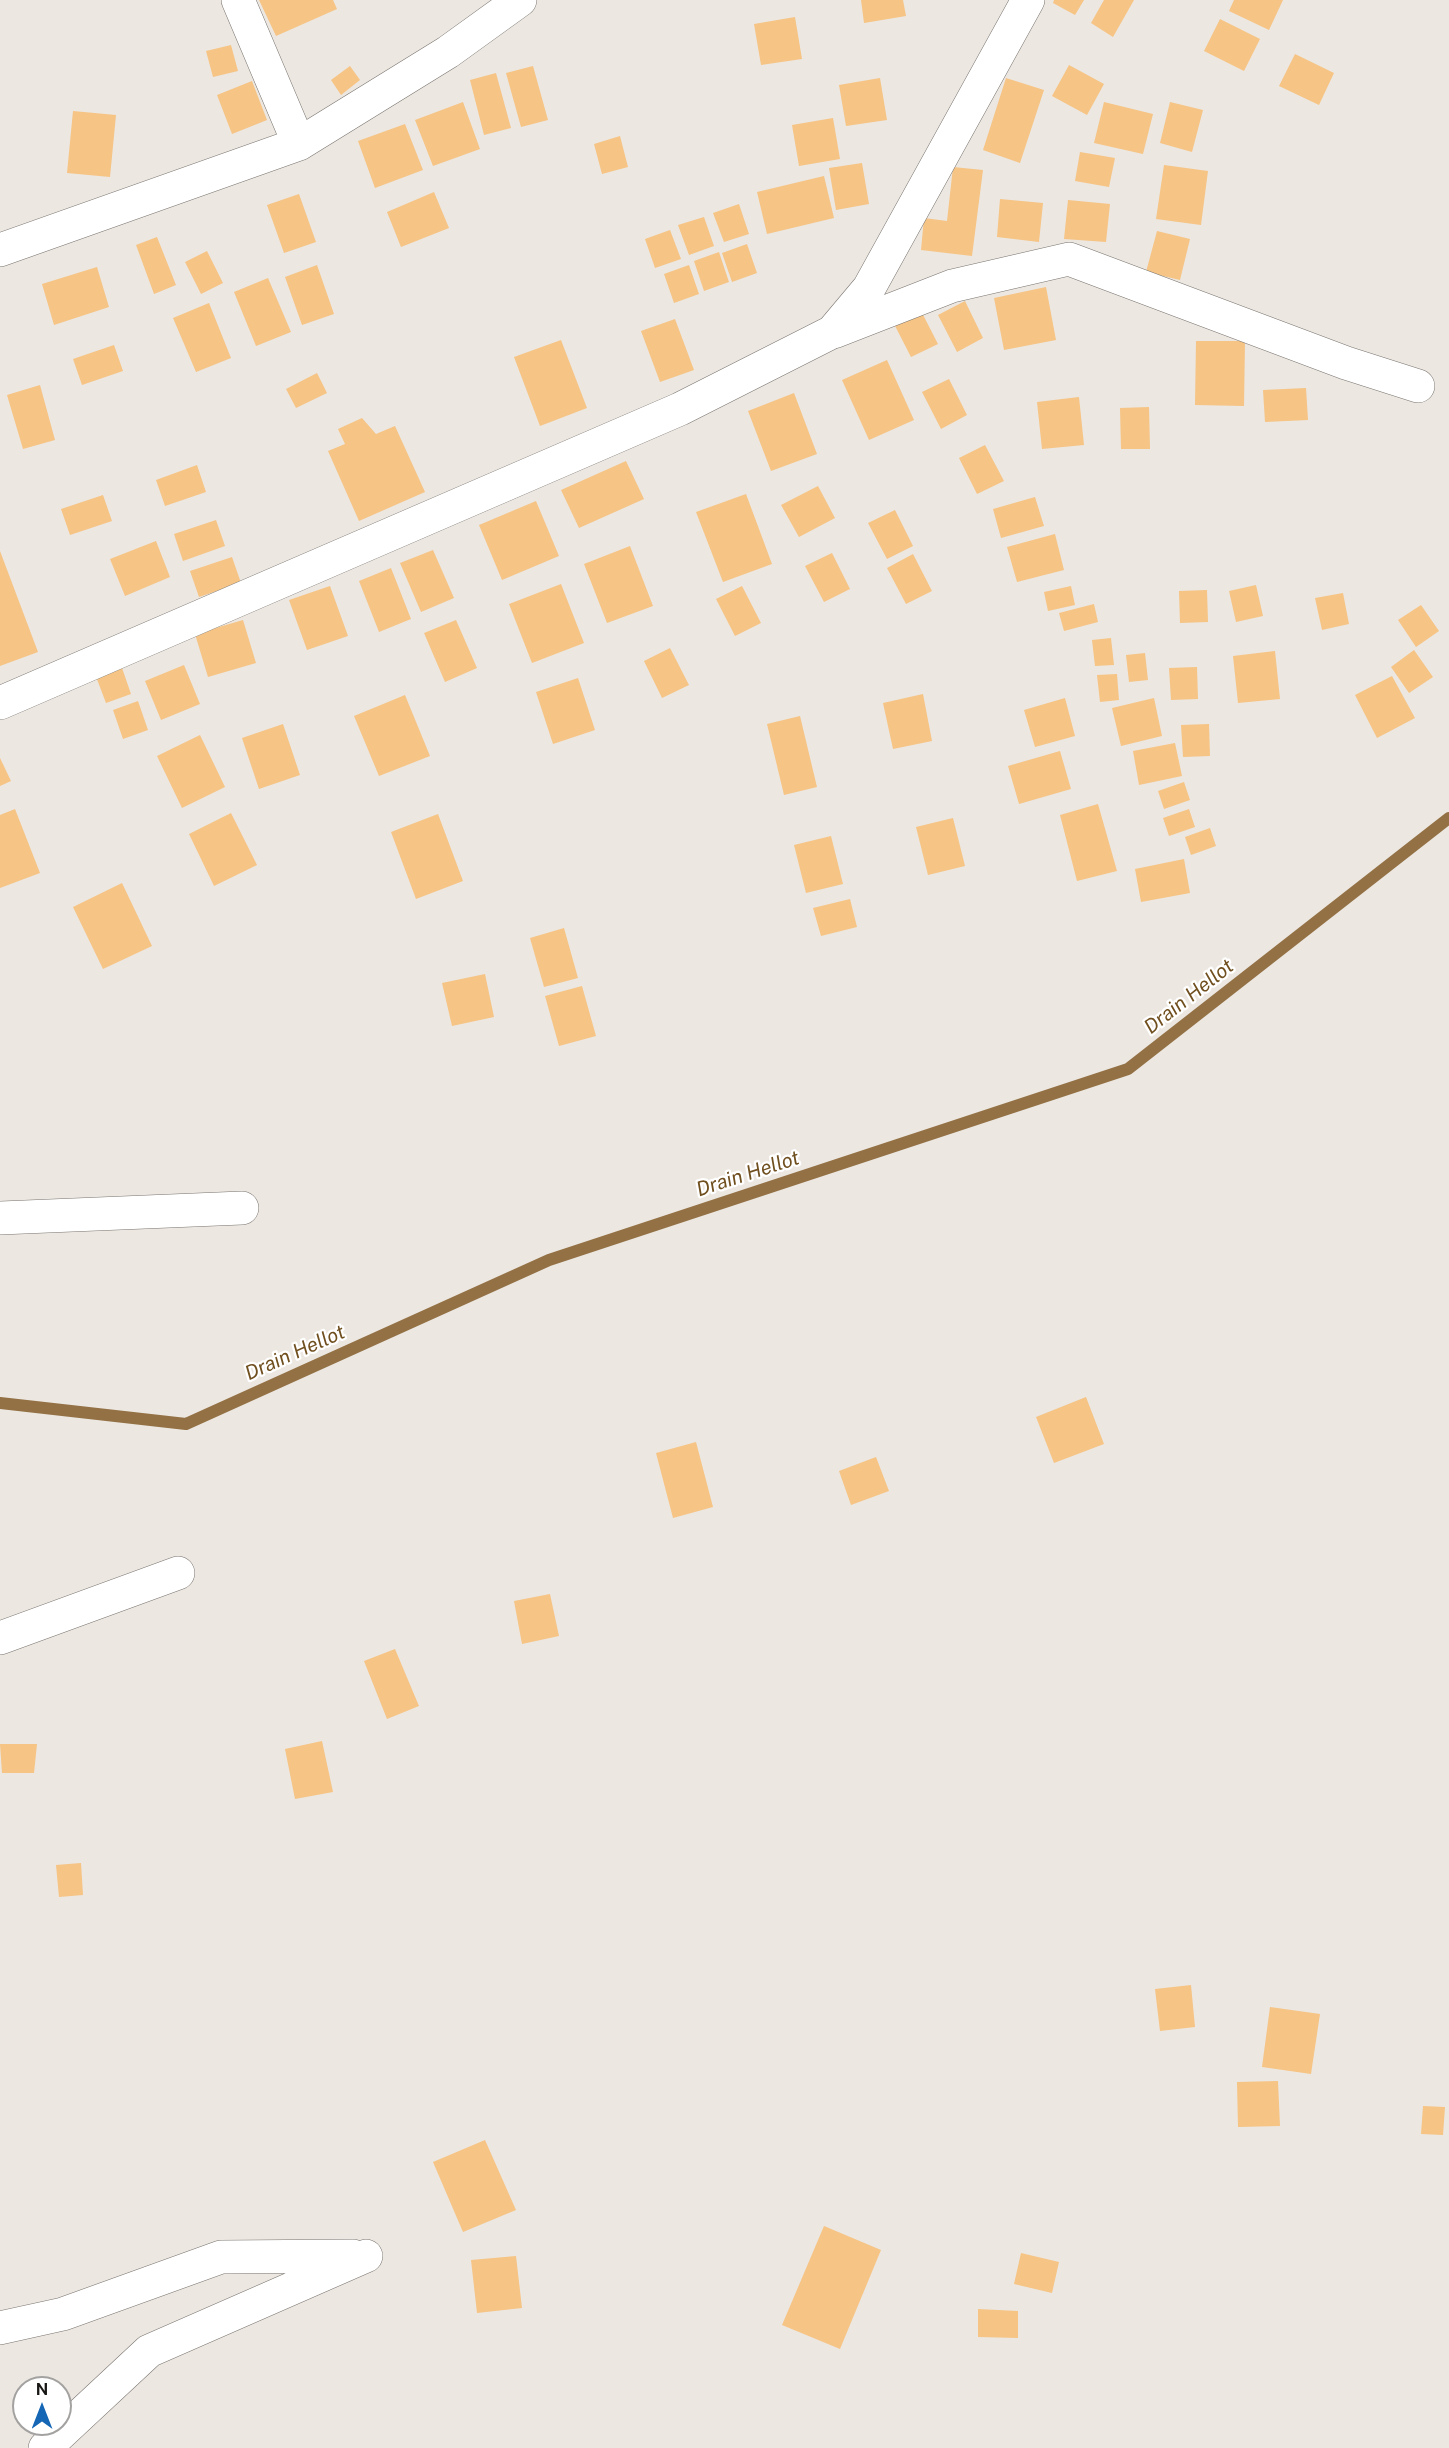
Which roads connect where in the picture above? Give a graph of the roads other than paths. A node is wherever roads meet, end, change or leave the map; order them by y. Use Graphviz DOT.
graph roads {
  1 [pos="238,0"];
  2 [pos="520,0"];
  3 [pos="1028,0"];
  4 [pos="299,144"];
  5 [pos="0,250"];
  6 [pos="832,332"];
  7 [pos="1418,386"];
  8 [pos="0,703"];
  9 [pos="242,1208"];
  10 [pos="0,1218"];
  11 [pos="178,1573"];
  12 [pos="0,1638"];
  13 [pos="0,2328"];
  14 [pos="45,2448"];
  1 -- 4 [label="street"];
  2 -- 4 [label="street"];
  3 -- 6 [label="street"];
  4 -- 5 [label="street"];
  6 -- 7 [label="street"];
  6 -- 8 [label="street"];
  9 -- 10 [label="street"];
  11 -- 12 [label="street"];
  13 -- 14 [label="street"];
}
